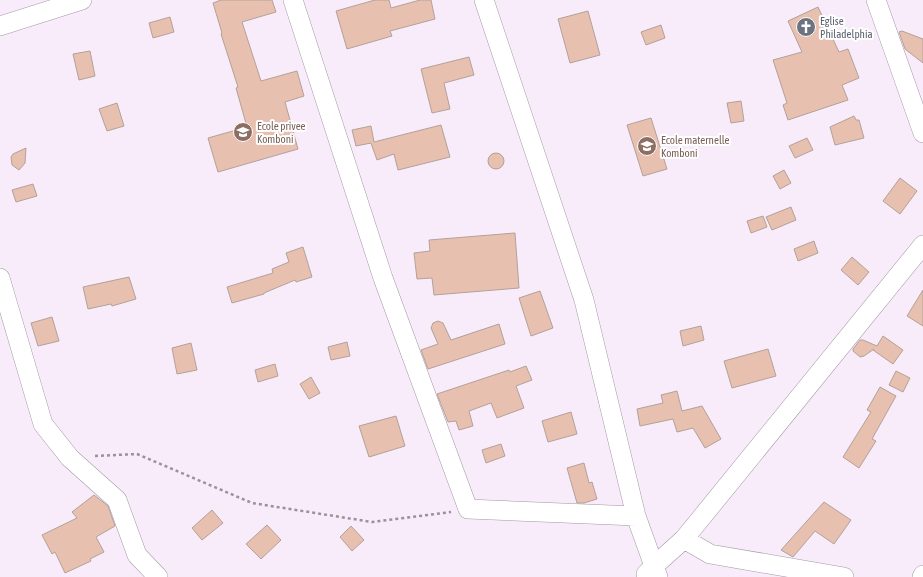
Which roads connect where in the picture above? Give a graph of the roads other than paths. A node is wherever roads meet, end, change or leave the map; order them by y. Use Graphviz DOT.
graph roads {
  1 [pos="82,0"];
  2 [pos="293,0"];
  3 [pos="484,0"];
  4 [pos="876,0"];
  5 [pos="0,26"];
  6 [pos="923,133"];
  7 [pos="923,245"];
  8 [pos="0,278"];
  9 [pos="636,516"];
  10 [pos="684,540"];
  11 [pos="652,573"];
  12 [pos="158,577"];
  13 [pos="844,577"];
  1 -- 5 [label="street"];
  2 -- 9 [label="street"];
  3 -- 9 [label="street"];
  4 -- 6 [label="street"];
  7 -- 10 [label="street"];
  8 -- 12 [label="street"];
  9 -- 11 [label="street"];
  10 -- 11 [label="street"];
  10 -- 13 [label="street"];
}
